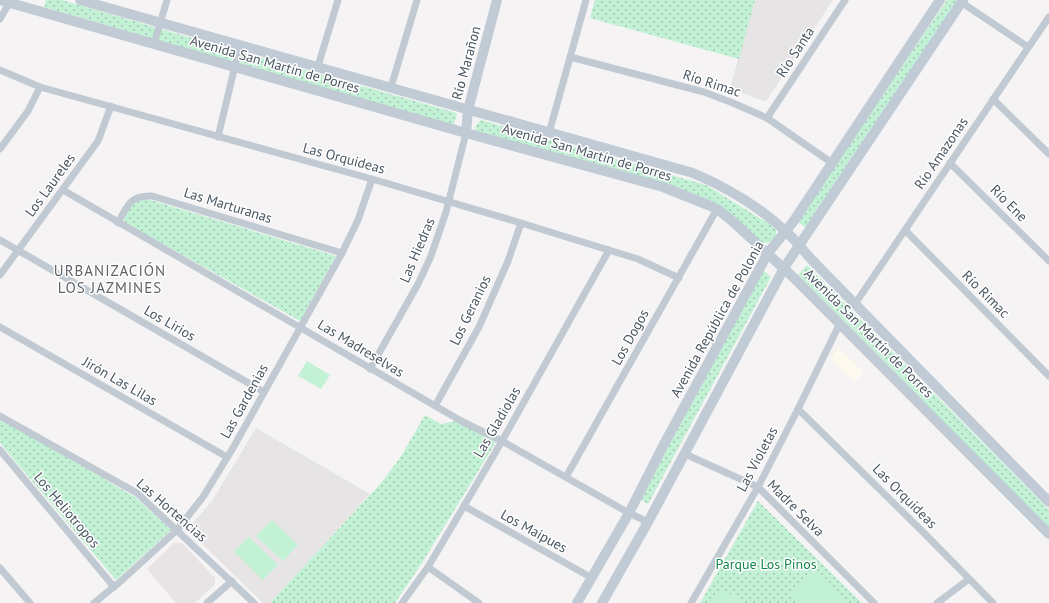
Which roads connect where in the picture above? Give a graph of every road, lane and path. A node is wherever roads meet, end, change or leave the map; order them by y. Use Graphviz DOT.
graph roads {
  1 [pos="0,0"];
  2 [pos="80,0"];
  3 [pos="167,0"];
  4 [pos="338,0"];
  5 [pos="417,0"];
  6 [pos="497,0"];
  7 [pos="586,0"];
  8 [pos="845,0"];
  9 [pos="940,0"];
  10 [pos="962,1"];
  11 [pos="11,2"];
  12 [pos="1049,17"];
  13 [pos="0,19"];
  14 [pos="160,23"];
  15 [pos="154,44"];
  16 [pos="240,45"];
  17 [pos="1028,47"];
  18 [pos="570,58"];
  19 [pos="318,66"];
  20 [pos="234,67"];
  21 [pos="0,70"];
  22 [pos="40,87"];
  23 [pos="391,87"];
  24 [pos="993,99"];
  25 [pos="111,106"];
  26 [pos="468,110"];
  27 [pos="767,118"];
  28 [pos="466,133"];
  29 [pos="549,133"];
  30 [pos="218,137"];
  31 [pos="0,149"];
  32 [pos="1048,152"];
  33 [pos="832,163"];
  34 [pos="950,163"];
  35 [pos="372,179"];
  36 [pos="63,190"];
  37 [pos="449,202"];
  38 [pos="717,209"];
  39 [pos="118,223"];
  40 [pos="521,223"];
  41 [pos="905,230"];
  42 [pos="785,231"];
  43 [pos="0,240"];
  44 [pos="798,246"];
  45 [pos="18,250"];
  46 [pos="609,250"];
  47 [pos="342,252"];
  48 [pos="768,253"];
  49 [pos="1049,261"];
  50 [pos="784,268"];
  51 [pos="0,275"];
  52 [pos="678,278"];
  53 [pos="855,304"];
  54 [pos="840,323"];
  55 [pos="300,326"];
  56 [pos="0,327"];
  57 [pos="370,369"];
  58 [pos="1049,376"];
  59 [pos="264,392"];
  60 [pos="435,406"];
  61 [pos="798,409"];
  62 [pos="0,416"];
  63 [pos="502,441"];
  64 [pos="0,450"];
  65 [pos="685,454"];
  66 [pos="227,457"];
  67 [pos="566,477"];
  68 [pos="758,487"];
  69 [pos="1049,502"];
  70 [pos="464,506"];
  71 [pos="629,513"];
  72 [pos="648,522"];
  73 [pos="177,530"];
  74 [pos="1049,534"];
  75 [pos="428,567"];
  76 [pos="0,568"];
  77 [pos="592,578"];
  78 [pos="969,579"];
  79 [pos="232,581"];
  80 [pos="114,587"];
  81 [pos="30,603"];
  82 [pos="94,603"];
  83 [pos="207,603"];
  84 [pos="254,603"];
  85 [pos="402,603"];
  86 [pos="479,603"];
  87 [pos="577,603"];
  88 [pos="602,603"];
  89 [pos="691,603"];
  90 [pos="874,603"];
  91 [pos="937,603"];
  92 [pos="993,603"];
  1 -- 11 [label="main road, Avenida San Martín de Porres"];
  2 -- 14 [label="main road, Avenida San Martín de Porres"];
  3 -- 14 [label="street"];
  4 -- 19 [label="street"];
  5 -- 23 [label="street"];
  6 -- 26 [label="main road, Río Marañon"];
  7 -- 18 [label="street"];
  8 -- 27 [label="street, Río Santa"];
  9 -- 33 [label="main road, Avenida República de Polonia"];
  10 -- 17 [label="street"];
  10 -- 44 [label="main road"];
  11 -- 13 [label="street"];
  11 -- 15 [label="main road, Avenida San Martín de Porres"];
  12 -- 17 [label="street, Río Amazonas"];
  14 -- 15 [label="street"];
  14 -- 16 [label="main road, Avenida San Martín de Porres"];
  15 -- 20 [label="main road, Avenida San Martín de Porres"];
  16 -- 19 [label="main road, Avenida San Martín de Porres"];
  16 -- 20 [label="street"];
  17 -- 24 [label="street, Río Amazonas"];
  18 -- 27 [label="street, Río Rimac"];
  18 -- 29 [label="street"];
  19 -- 23 [label="main road, Avenida San Martín de Porres"];
  20 -- 28 [label="main road, Avenida San Martín de Porres"];
  20 -- 30 [label="street"];
  21 -- 22 [label="street, Las Orquideas"];
  22 -- 25 [label="street, Las Orquideas"];
  22 -- 31 [label="street"];
  23 -- 26 [label="main road, Avenida San Martín de Porres"];
  24 -- 32 [label="street"];
  24 -- 34 [label="street, Río Amazonas"];
  25 -- 30 [label="street, Las Orquideas"];
  25 -- 36 [label="street, Los Laureles"];
  26 -- 28 [label="main road, Río Marañon"];
  26 -- 29 [label="main road, Avenida San Martín de Porres"];
  27 -- 33 [label="street, Río Rimac"];
  28 -- 37 [label="street, Las Hiedras"];
  28 -- 38 [label="main road, Avenida San Martín de Porres"];
  29 -- 42 [label="main road, Avenida San Martín de Porres"];
  30 -- 35 [label="street, Las Orquideas"];
  33 -- 42 [label="main road, Avenida República de Polonia"];
  34 -- 41 [label="street, Río Amazonas"];
  34 -- 49 [label="street, Río Ene"];
  35 -- 37 [label="street, Las Orquideas"];
  35 -- 47 [label="street, Las Gardenias"];
  36 -- 39 [label="street, Las Madreselvas"];
  36 -- 45 [label="street, Los Laureles"];
  37 -- 40 [label="street, Las Orquideas"];
  37 -- 57 [label="street, Las Hiedras"];
  38 -- 48 [label="main road, Avenida San Martín de Porres"];
  38 -- 52 [label="street, Los Dogos"];
  39 -- 47 [label="street, Las Marturanas"];
  39 -- 55 [label="street, Las Madreselvas"];
  40 -- 46 [label="street, Las Orquideas"];
  40 -- 60 [label="street, Los Geranios"];
  41 -- 53 [label="street, Río Amazonas"];
  41 -- 58 [label="street, Río Rimac"];
  42 -- 44 [label="main road, Avenida San Martín de Porres"];
  42 -- 48 [label="main road, Avenida República de Polonia"];
  43 -- 45 [label="street, Los Lirios"];
  44 -- 50 [label="main road"];
  44 -- 53 [label="main road, Avenida San Martín de Porres"];
  45 -- 51 [label="street, Los Laureles"];
  45 -- 59 [label="street, Los Lirios"];
  46 -- 52 [label="street, Las Orquideas"];
  46 -- 63 [label="street, Las Gladiolas"];
  47 -- 55 [label="street, Las Gardenias"];
  48 -- 50 [label="main road, Avenida San Martín de Porres"];
  48 -- 71 [label="main road, Avenida República de Polonia"];
  50 -- 54 [label="main road, Avenida San Martín de Porres"];
  50 -- 65 [label="main road"];
  52 -- 67 [label="street, Los Dogos"];
  53 -- 69 [label="main road, Avenida San Martín de Porres"];
  54 -- 61 [label="street, Las Violetas"];
  54 -- 74 [label="main road, Avenida San Martín de Porres"];
  55 -- 57 [label="street, Las Madreselvas"];
  55 -- 59 [label="street, Las Gardenias"];
  56 -- 66 [label="street, Jirón Las Lilas"];
  57 -- 60 [label="street, Las Madreselvas"];
  59 -- 66 [label="street, Las Gardenias"];
  60 -- 63 [label="street, Las Madreselvas"];
  61 -- 68 [label="street, Las Violetas"];
  61 -- 78 [label="street, Las Orquideas"];
  62 -- 73 [label="street, Las Hortencias"];
  63 -- 67 [label="street, Las Madreselvas"];
  63 -- 70 [label="street, Las Gladiolas"];
  64 -- 80 [label="street, Los Heliotropos"];
  65 -- 68 [label="street, Madre Selva"];
  65 -- 72 [label="main road"];
  66 -- 73 [label="street, Las Gardenias"];
  67 -- 71 [label="street, Las Madreselvas"];
  68 -- 89 [label="street, Las Violetas"];
  68 -- 90 [label="street, Madre Selva"];
  70 -- 75 [label="street, Las Gladiolas"];
  70 -- 77 [label="street, Los Maipues"];
  71 -- 72 [label="street, Las Madreselvas"];
  71 -- 77 [label="main road, Avenida República de Polonia"];
  72 -- 88 [label="main road"];
  73 -- 79 [label="street, Las Hortencias"];
  73 -- 80 [label="street, Las Gardenias"];
  75 -- 85 [label="street, Las Gladiolas"];
  75 -- 86 [label="street"];
  76 -- 81 [label="street"];
  77 -- 87 [label="main road, Avenida República de Polonia"];
  78 -- 91 [label="street"];
  78 -- 92 [label="street, Las Orquideas"];
  79 -- 83 [label="street"];
  79 -- 84 [label="street, Las Hortencias"];
  80 -- 82 [label="street, Las Gardenias"];
}
